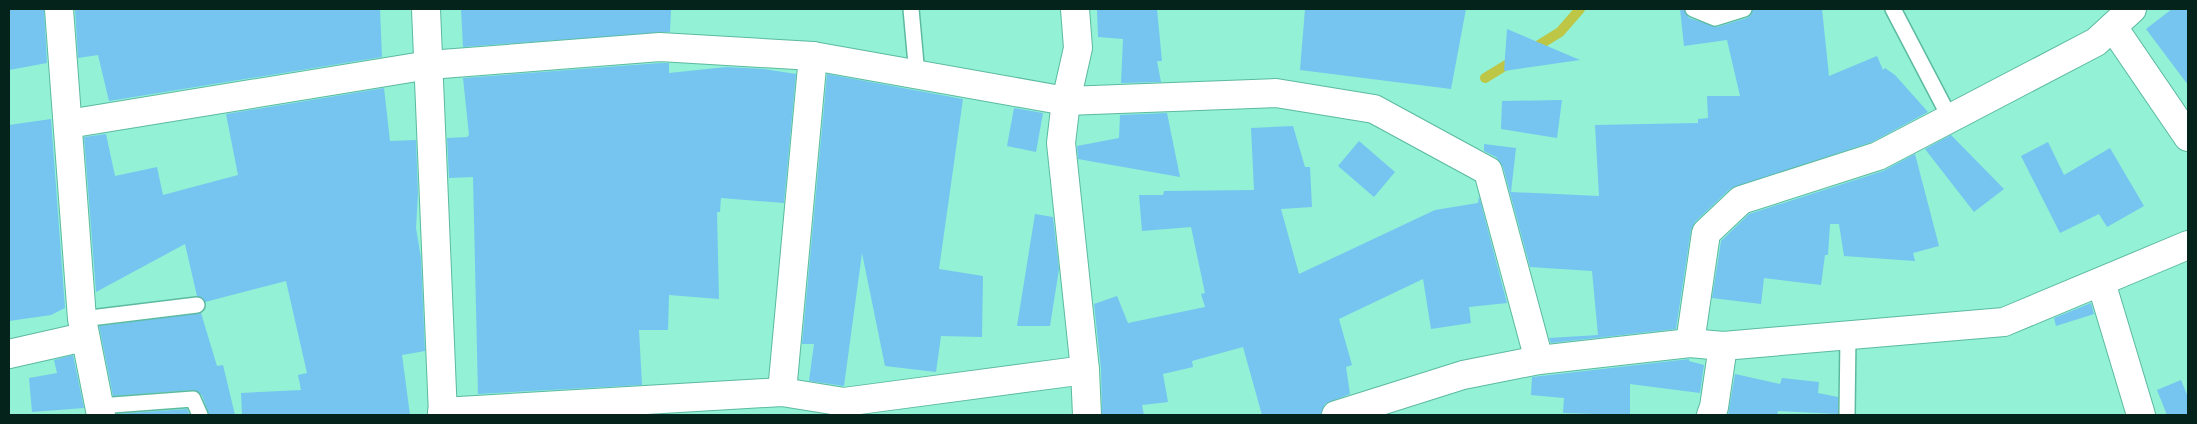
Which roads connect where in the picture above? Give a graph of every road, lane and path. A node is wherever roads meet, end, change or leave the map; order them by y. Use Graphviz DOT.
graph roads {
  1 [pos="59,9"];
  2 [pos="426,9"];
  3 [pos="911,9"];
  4 [pos="1075,9"];
  5 [pos="1693,9"];
  6 [pos="1744,9"];
  7 [pos="1893,9"];
  8 [pos="2123,18"];
  9 [pos="813,56"];
  10 [pos="429,65"];
  11 [pos="917,75"];
  12 [pos="1066,101"];
  13 [pos="1950,118"];
  14 [pos="68,124"];
  15 [pos="2188,137"];
  16 [pos="2188,245"];
  17 [pos="2101,282"];
  18 [pos="197,305"];
  19 [pos="83,328"];
  20 [pos="1848,335"];
  21 [pos="1690,343"];
  22 [pos="1722,346"];
  23 [pos="9,354"];
  24 [pos="1539,360"];
  25 [pos="1085,370"];
  26 [pos="782,392"];
  27 [pos="100,411"];
  28 [pos="442,414"];
  29 [pos="200,415"];
  30 [pos="1087,415"];
  31 [pos="1336,415"];
  32 [pos="1711,415"];
  33 [pos="1847,415"];
  34 [pos="2141,415"];
  1 -- 14 [label="street"];
  2 -- 10 [label="street"];
  3 -- 11 [label="lane"];
  4 -- 12 [label="street"];
  5 -- 6 [label="lane"];
  7 -- 13 [label="lane"];
  8 -- 13 [label="street"];
  8 -- 15 [label="street"];
  9 -- 10 [label="street"];
  9 -- 11 [label="street"];
  9 -- 26 [label="street"];
  10 -- 14 [label="street"];
  10 -- 28 [label="street"];
  11 -- 12 [label="street"];
  12 -- 24 [label="street"];
  12 -- 25 [label="street"];
  13 -- 21 [label="street"];
  14 -- 19 [label="street"];
  16 -- 17 [label="street"];
  17 -- 20 [label="street"];
  17 -- 34 [label="street"];
  18 -- 19 [label="lane"];
  19 -- 23 [label="street"];
  19 -- 27 [label="street"];
  20 -- 22 [label="street"];
  20 -- 33 [label="lane"];
  21 -- 22 [label="street"];
  21 -- 24 [label="street"];
  22 -- 32 [label="street"];
  24 -- 31 [label="street"];
  25 -- 26 [label="street"];
  25 -- 30 [label="street"];
  26 -- 28 [label="street"];
  27 -- 29 [label="lane"];
}
